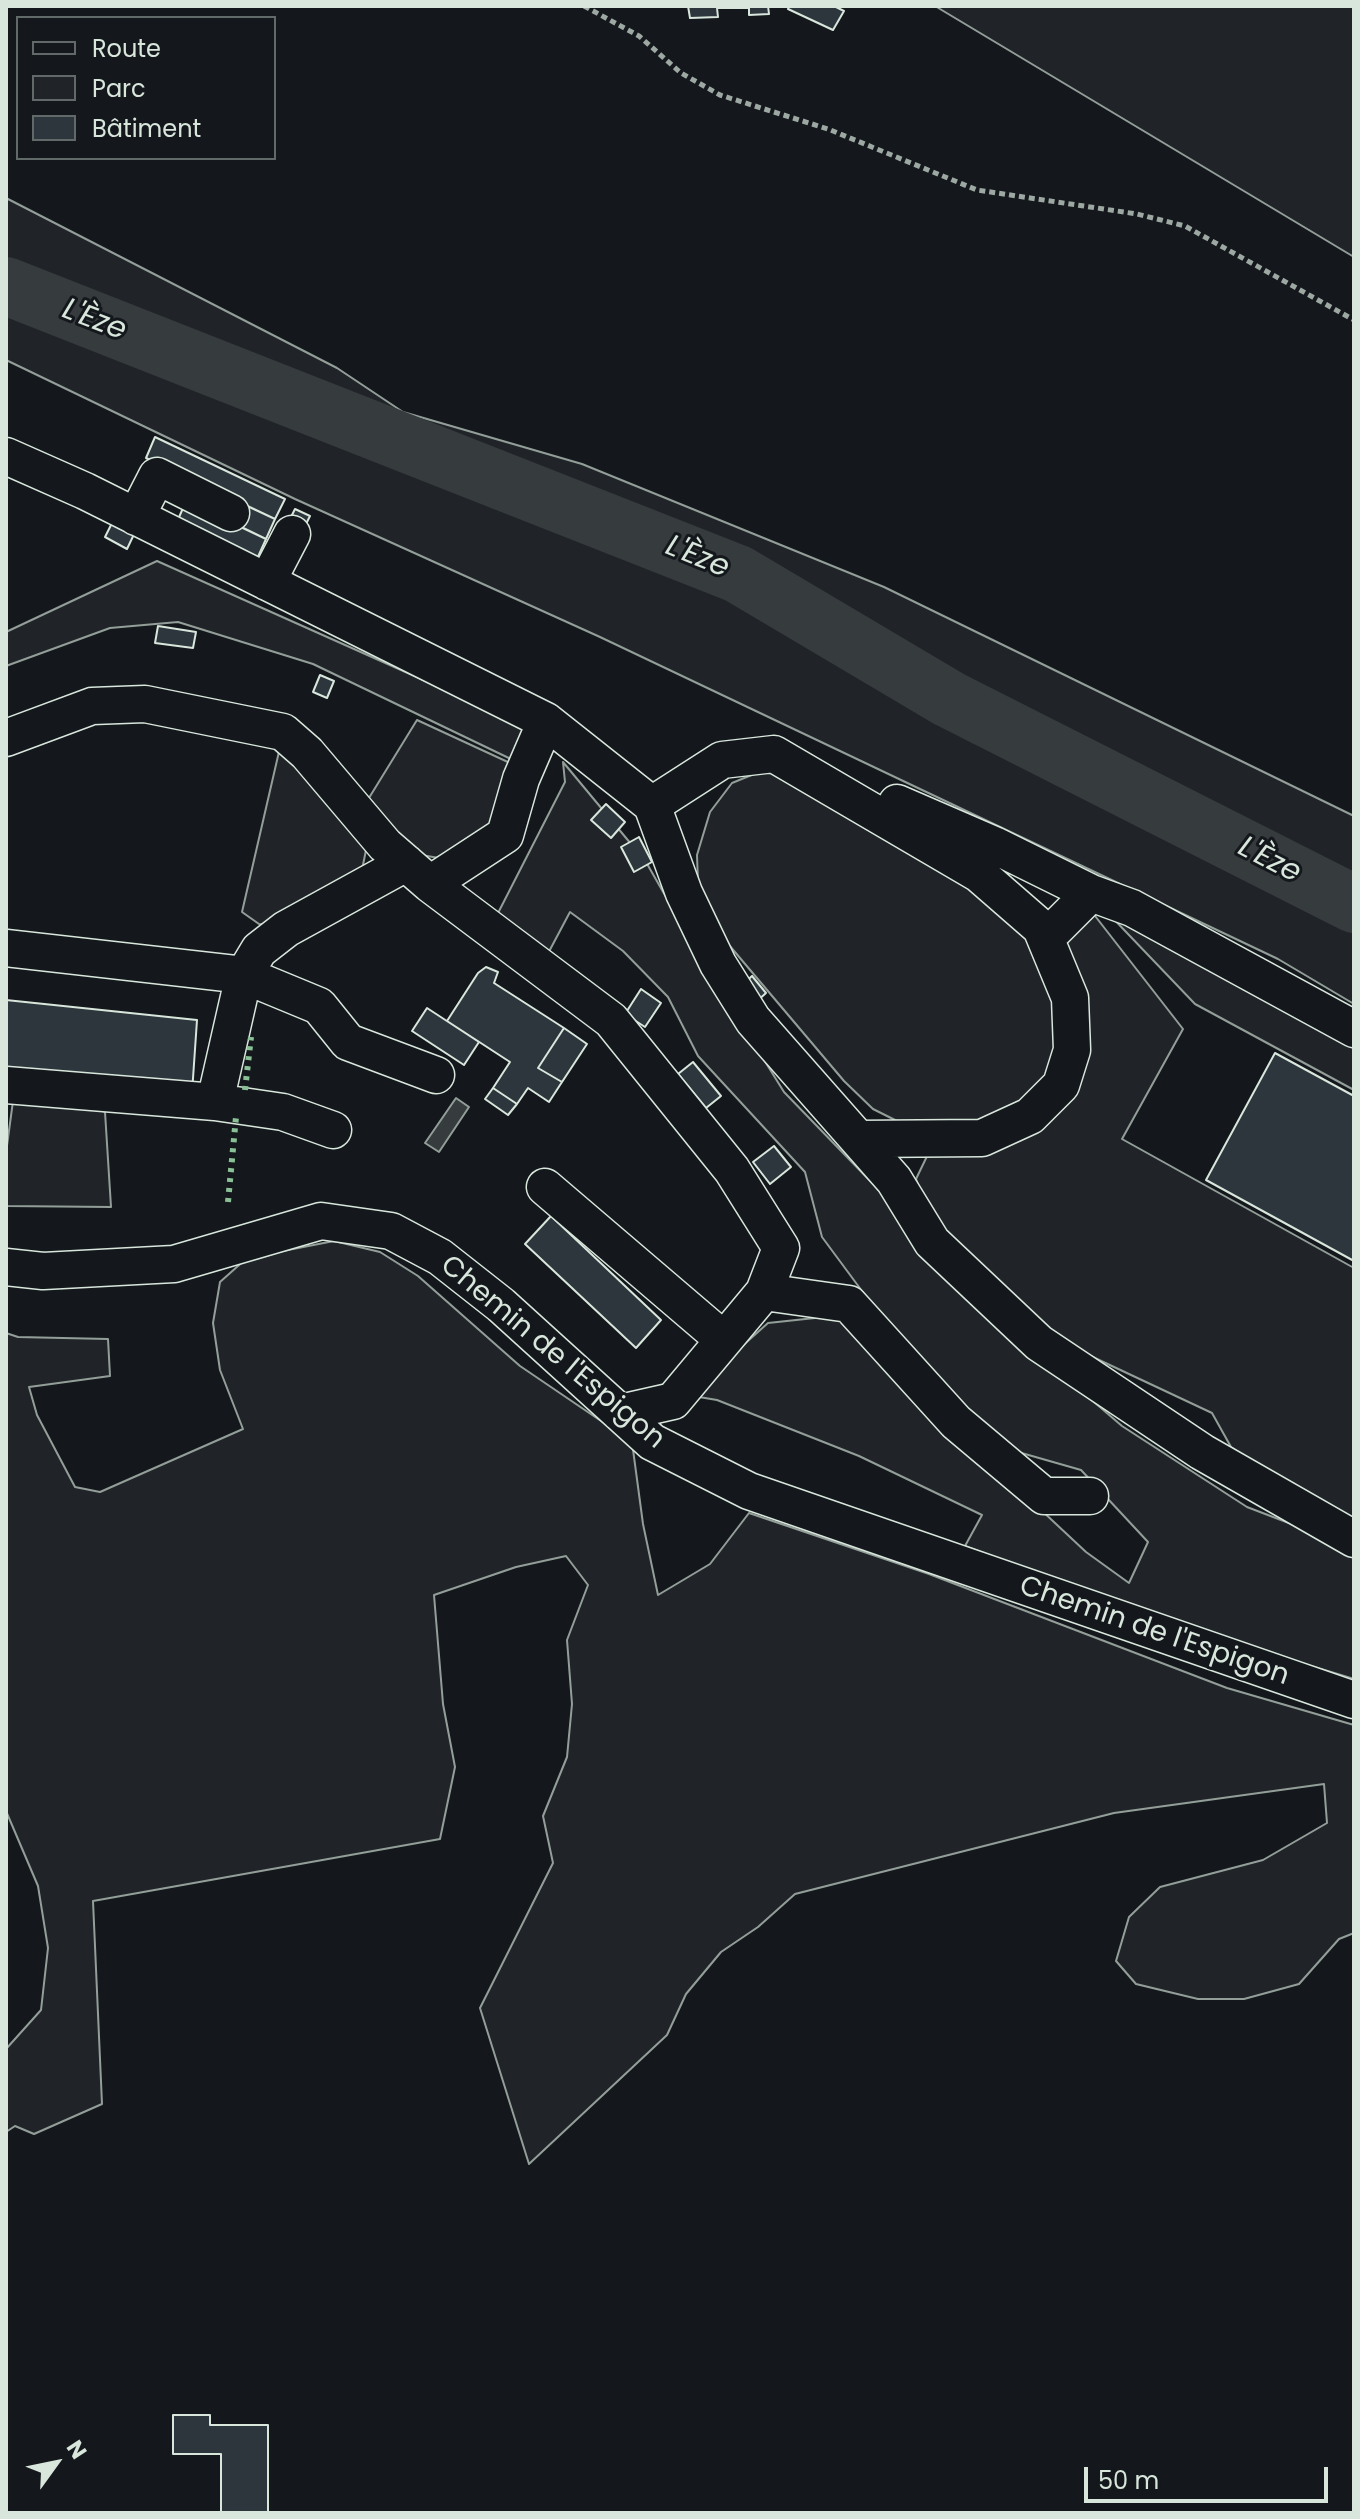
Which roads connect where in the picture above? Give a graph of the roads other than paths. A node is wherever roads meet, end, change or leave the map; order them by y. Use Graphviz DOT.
graph roads {
  1 [pos="6,456"];
  2 [pos="231,513"];
  3 [pos="136,517"];
  4 [pos="292,534"];
  5 [pos="267,582"];
  6 [pos="546,721"];
  7 [pos="6,738"];
  8 [pos="808,773"];
  9 [pos="652,805"];
  10 [pos="418,874"];
  11 [pos="1091,893"];
  12 [pos="1041,928"];
  13 [pos="6,948"];
  14 [pos="244,975"];
  15 [pos="1354,1029"];
  16 [pos="436,1075"];
  17 [pos="6,1085"];
  18 [pos="215,1102"];
  19 [pos="333,1130"];
  20 [pos="858,1139"];
  21 [pos="545,1187"];
  22 [pos="6,1267"];
  23 [pos="764,1292"];
  24 [pos="724,1340"];
  25 [pos="620,1413"];
  26 [pos="1090,1496"];
  27 [pos="1354,1539"];
  28 [pos="1354,1700"];
  1 -- 3 [label="street"];
  2 -- 3 [label="street"];
  3 -- 5 [label="street"];
  4 -- 5 [label="street"];
  5 -- 6 [label="street"];
  6 -- 9 [label="street"];
  6 -- 10 [label="street"];
  7 -- 10 [label="street"];
  8 -- 9 [label="street"];
  8 -- 11 [label="street"];
  8 -- 12 [label="street"];
  9 -- 20 [label="street"];
  10 -- 14 [label="street"];
  10 -- 23 [label="street"];
  11 -- 12 [label="street"];
  11 -- 15 [label="street"];
  12 -- 20 [label="street"];
  13 -- 14 [label="street"];
  14 -- 16 [label="street"];
  14 -- 18 [label="street"];
  17 -- 18 [label="street"];
  18 -- 19 [label="street"];
  20 -- 27 [label="street"];
  21 -- 24 [label="street"];
  22 -- 25 [label="street, Chemin de l'Espigon"];
  23 -- 24 [label="street"];
  23 -- 26 [label="street"];
  24 -- 25 [label="street"];
  25 -- 28 [label="street, Chemin de l'Espigon"];
}
